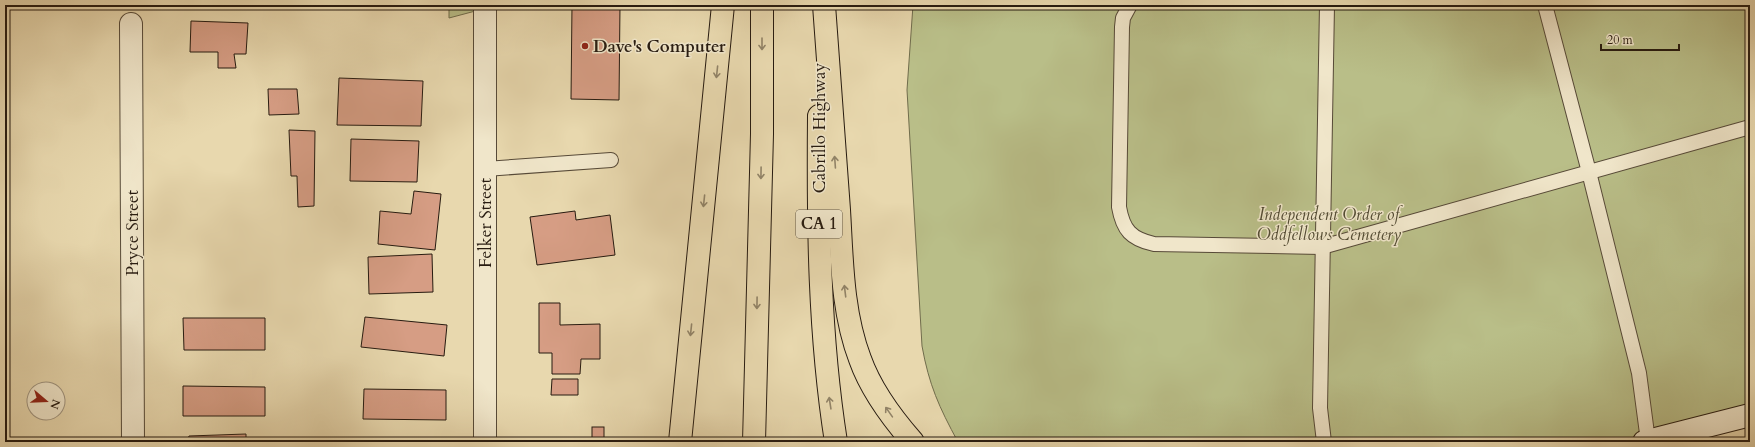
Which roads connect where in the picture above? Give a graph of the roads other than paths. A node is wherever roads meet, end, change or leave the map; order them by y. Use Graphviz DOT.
graph roads {
  1 [pos="485,5"];
  2 [pos="723,5"];
  3 [pos="762,5"];
  4 [pos="819,5"];
  5 [pos="824,5"];
  6 [pos="1130,5"];
  7 [pos="1327,5"];
  8 [pos="1545,5"];
  9 [pos="131,24"];
  10 [pos="1750,127"];
  11 [pos="611,160"];
  12 [pos="485,169"];
  13 [pos="1589,172"];
  14 [pos="1322,247"];
  15 [pos="1750,415"];
  16 [pos="1646,441"];
  17 [pos="134,442"];
  18 [pos="485,442"];
  19 [pos="680,442"];
  20 [pos="754,442"];
  21 [pos="836,442"];
  22 [pos="913,442"];
  23 [pos="1324,442"];
  1 -- 12 [label="street, Felker Street"];
  2 -- 19 [label="highway, one-way"];
  3 -- 20 [label="highway, one-way"];
  21 -- 4 [label="highway, Cabrillo Highway / CA 1, one-way"];
  22 -- 5 [label="highway, one-way"];
  6 -- 14 [label="lane"];
  7 -- 14 [label="lane"];
  8 -- 13 [label="lane"];
  9 -- 17 [label="street, Pryce Street"];
  10 -- 13 [label="lane"];
  11 -- 12 [label="lane"];
  12 -- 18 [label="street, Felker Street"];
  13 -- 14 [label="lane"];
  13 -- 16 [label="lane"];
  14 -- 23 [label="lane"];
  15 -- 16 [label="street"];
}
